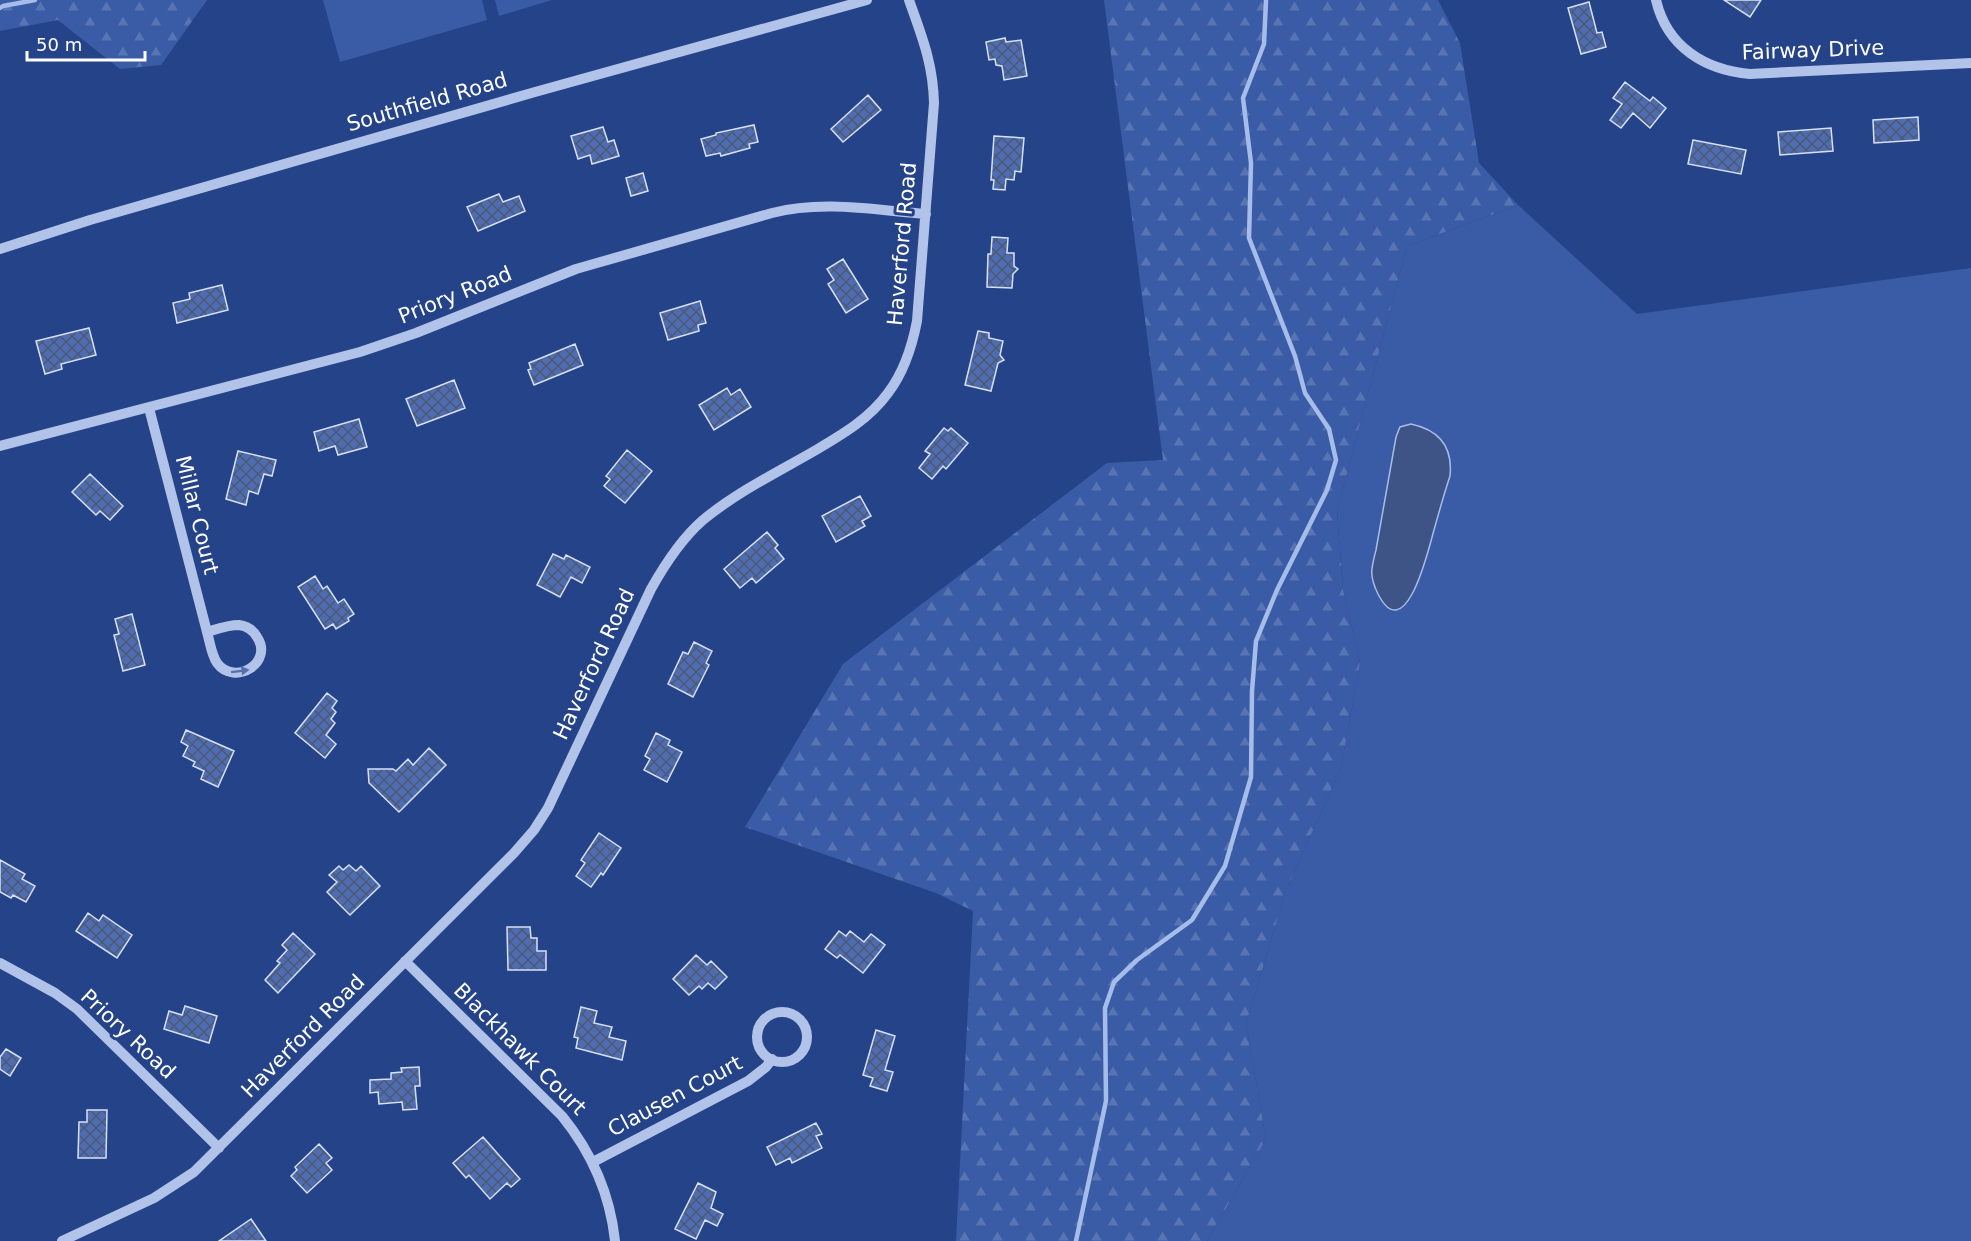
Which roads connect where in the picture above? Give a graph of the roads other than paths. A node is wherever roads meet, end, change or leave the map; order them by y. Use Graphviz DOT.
graph roads {
  1 [pos="867,0"];
  2 [pos="909,0"];
  3 [pos="1656,0"];
  4 [pos="1971,63"];
  5 [pos="926,214"];
  6 [pos="0,249"];
  7 [pos="149,408"];
  8 [pos="0,446"];
  9 [pos="207,632"];
  10 [pos="405,962"];
  11 [pos="0,963"];
  12 [pos="772,1059"];
  13 [pos="219,1148"];
  14 [pos="593,1162"];
  15 [pos="62,1241"];
  16 [pos="615,1241"];
  1 -- 6 [label="street, Southfield Road"];
  2 -- 5 [label="street, Haverford Road"];
  3 -- 4 [label="street, Fairway Drive"];
  5 -- 7 [label="street, Priory Road"];
  5 -- 10 [label="street, Haverford Road"];
  7 -- 8 [label="street, Priory Road"];
  7 -- 9 [label="street, Millar Court"];
  9 -- 9 [label="street, Millar Court, one-way"];
  10 -- 13 [label="street, Haverford Road"];
  10 -- 14 [label="street, Blackhawk Court"];
  11 -- 13 [label="street, Priory Road"];
  12 -- 12 [label="street, Clausen Court"];
  12 -- 14 [label="street, Clausen Court"];
  13 -- 15 [label="street, Haverford Road"];
  14 -- 16 [label="street, Blackhawk Court"];
}
